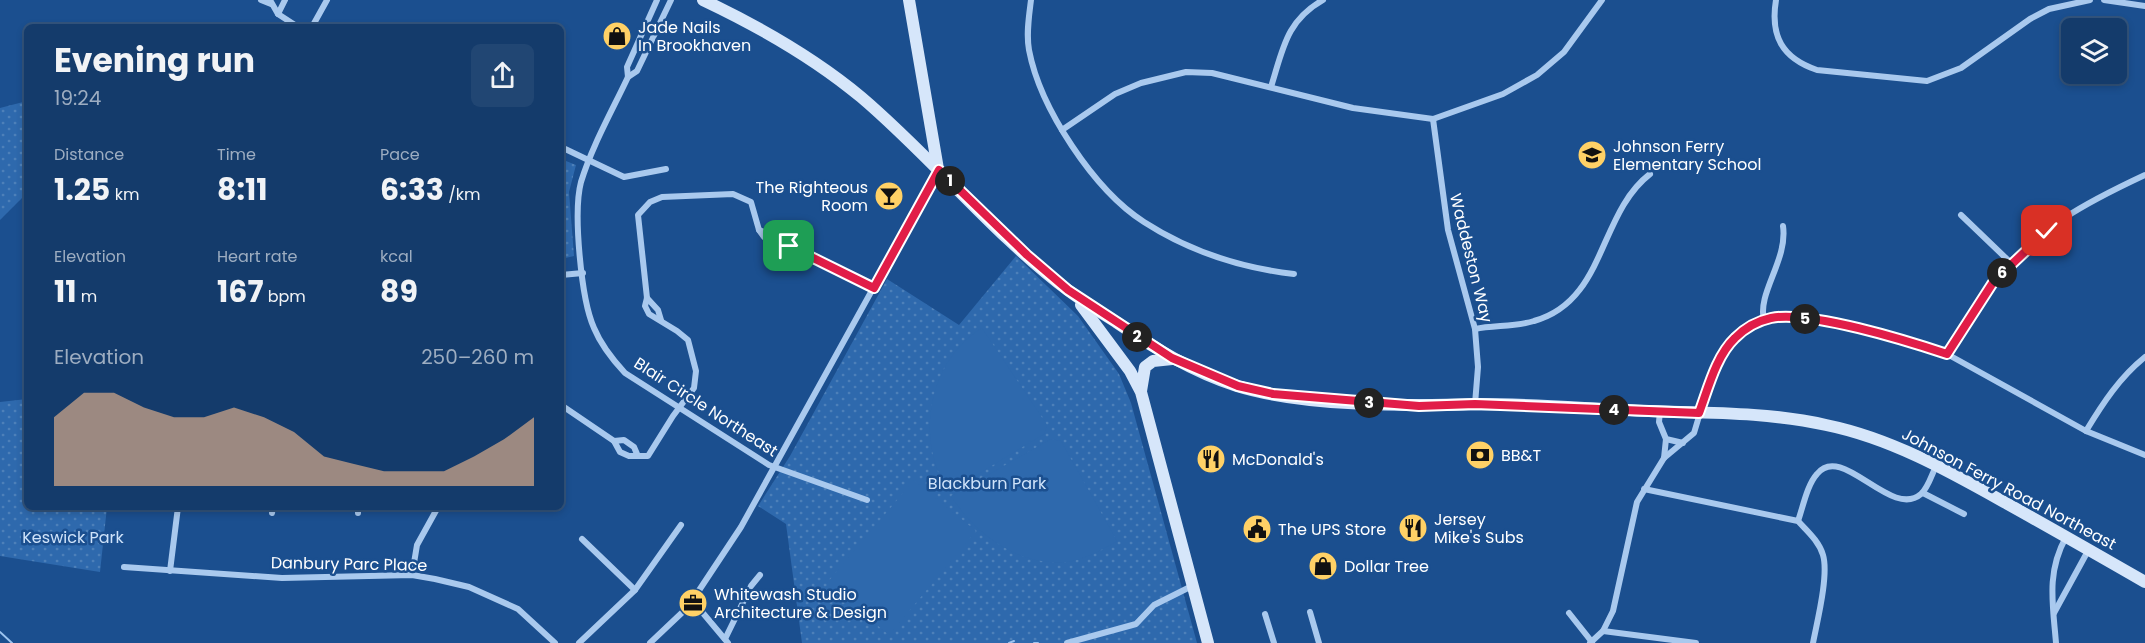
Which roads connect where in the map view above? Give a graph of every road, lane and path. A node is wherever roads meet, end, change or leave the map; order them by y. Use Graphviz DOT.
graph roads {
  1 [pos="261,0"];
  2 [pos="285,0"];
  3 [pos="327,0"];
  4 [pos="656,0"];
  5 [pos="671,0"];
  6 [pos="703,0"];
  7 [pos="903,0"];
  8 [pos="909,0"];
  9 [pos="1031,0"];
  10 [pos="1323,0"];
  11 [pos="1602,0"];
  12 [pos="1776,0"];
  13 [pos="2090,0"];
  14 [pos="2104,0"];
  15 [pos="270,2"];
  16 [pos="2145,6"];
  17 [pos="278,14"];
  18 [pos="293,24"];
  19 [pos="314,24"];
  20 [pos="628,77"];
  21 [pos="1271,87"];
  22 [pos="1433,119"];
  23 [pos="930,127"];
  24 [pos="1062,130"];
  25 [pos="564,148"];
  26 [pos="590,161"];
  27 [pos="666,169"];
  28 [pos="939,170"];
  29 [pos="1650,174"];
  30 [pos="2145,175"];
  31 [pos="1961,215"];
  32 [pos="1784,225"];
  33 [pos="2011,263"];
  34 [pos="583,273"];
  35 [pos="1294,274"];
  36 [pos="564,275"];
  37 [pos="874,288"];
  38 [pos="1068,290"];
  39 [pos="1764,320"];
  40 [pos="1475,328"];
  41 [pos="1147,344"];
  42 [pos="1112,346"];
  43 [pos="1947,354"];
  44 [pos="2145,357"];
  45 [pos="1172,358"];
  46 [pos="1141,392"];
  47 [pos="1475,404"];
  48 [pos="564,407"];
  49 [pos="680,407"];
  50 [pos="1660,411"];
  51 [pos="1699,413"];
  52 [pos="2086,431"];
  53 [pos="1666,438"];
  54 [pos="614,441"];
  55 [pos="1683,443"];
  56 [pos="637,454"];
  57 [pos="2145,455"];
  58 [pos="1664,458"];
  59 [pos="1936,466"];
  60 [pos="776,467"];
  61 [pos="1644,489"];
  62 [pos="1923,493"];
  63 [pos="867,500"];
  64 [pos="178,510"];
  65 [pos="436,510"];
  66 [pos="1964,514"];
  67 [pos="1798,521"];
  68 [pos="681,525"];
  69 [pos="2066,537"];
  70 [pos="582,539"];
  71 [pos="2089,549"];
  72 [pos="124,567"];
  73 [pos="170,571"];
  74 [pos="412,575"];
  75 [pos="760,576"];
  76 [pos="2145,582"];
  77 [pos="1193,586"];
  78 [pos="635,590"];
  79 [pos="692,600"];
  80 [pos="1310,612"];
  81 [pos="1265,614"];
  82 [pos="1569,614"];
  83 [pos="2054,614"];
  84 [pos="1603,631"];
  85 [pos="1651,640"];
  86 [pos="727,641"];
  87 [pos="1591,642"];
  88 [pos="555,643"];
  89 [pos="579,643"];
  90 [pos="650,643"];
  91 [pos="1067,643"];
  92 [pos="1208,643"];
  93 [pos="1274,643"];
  94 [pos="1318,643"];
  95 [pos="1696,643"];
  96 [pos="1813,643"];
  97 [pos="2056,643"];
  1 -- 15 [label="street"];
  2 -- 17 [label="street"];
  3 -- 19 [label="street"];
  4 -- 20 [label="street, Blair Circle Northeast"];
  5 -- 20 [label="street, Blair Circle Northeast"];
  6 -- 28 [label="main road"];
  7 -- 23 [label="main road"];
  8 -- 23 [label="main road"];
  9 -- 24 [label="street"];
  10 -- 21 [label="street"];
  11 -- 22 [label="street"];
  12 -- 13 [label="street"];
  14 -- 16 [label="street"];
  15 -- 17 [label="street"];
  17 -- 18 [label="street"];
  20 -- 26 [label="street, Blair Circle Northeast"];
  21 -- 22 [label="street"];
  21 -- 24 [label="street"];
  22 -- 40 [label="street, Waddeston Way"];
  23 -- 28 [label="main road"];
  24 -- 35 [label="street"];
  25 -- 26 [label="street"];
  26 -- 27 [label="street"];
  26 -- 34 [label="street, Blair Circle Northeast"];
  28 -- 37 [label="street"];
  28 -- 38 [label="main road"];
  29 -- 40 [label="street"];
  30 -- 33 [label="street"];
  31 -- 33 [label="street"];
  32 -- 39 [label="street"];
  33 -- 43 [label="street"];
  34 -- 36 [label="street"];
  34 -- 49 [label="street, Blair Circle Northeast"];
  37 -- 49 [label="street"];
  37 -- 60 [label="street"];
  38 -- 41 [label="main road, Johnson Ferry Road Northeast"];
  38 -- 42 [label="main road"];
  39 -- 43 [label="street"];
  39 -- 51 [label="street"];
  40 -- 47 [label="street, Waddeston Way"];
  41 -- 42 [label="main road"];
  41 -- 45 [label="main road, Johnson Ferry Road Northeast"];
  42 -- 46 [label="main road"];
  43 -- 52 [label="street"];
  44 -- 52 [label="street"];
  45 -- 46 [label="main road"];
  45 -- 47 [label="main road, Johnson Ferry Road Northeast"];
  46 -- 77 [label="main road"];
  47 -- 50 [label="main road, Johnson Ferry Road Northeast"];
  48 -- 54 [label="street"];
  49 -- 56 [label="street"];
  49 -- 60 [label="street, Blair Circle Northeast"];
  50 -- 51 [label="main road, Johnson Ferry Road Northeast"];
  50 -- 53 [label="street"];
  51 -- 55 [label="street"];
  51 -- 59 [label="main road, Johnson Ferry Road Northeast"];
  52 -- 57 [label="street"];
  53 -- 55 [label="street"];
  53 -- 58 [label="street"];
  54 -- 56 [label="street"];
  54 -- 56 [label="street"];
  55 -- 58 [label="street"];
  58 -- 61 [label="street"];
  59 -- 62 [label="street"];
  59 -- 69 [label="main road, Johnson Ferry Road Northeast"];
  60 -- 63 [label="street, Blair Circle Northeast"];
  60 -- 79 [label="street"];
  61 -- 67 [label="street"];
  61 -- 84 [label="street"];
  62 -- 66 [label="street"];
  62 -- 67 [label="street"];
  64 -- 73 [label="street"];
  65 -- 74 [label="street"];
  67 -- 96 [label="street"];
  68 -- 78 [label="street"];
  69 -- 71 [label="main road, Johnson Ferry Road Northeast"];
  69 -- 83 [label="street"];
  70 -- 78 [label="street"];
  71 -- 76 [label="main road, Johnson Ferry Road Northeast"];
  71 -- 83 [label="street"];
  72 -- 73 [label="street, Danbury Parc Place"];
  73 -- 74 [label="street, Danbury Parc Place"];
  74 -- 88 [label="street, Danbury Parc Place"];
  75 -- 86 [label="street"];
  77 -- 91 [label="street"];
  77 -- 92 [label="main road"];
  78 -- 89 [label="street"];
  79 -- 86 [label="street"];
  79 -- 90 [label="street"];
  80 -- 94 [label="street"];
  81 -- 93 [label="street"];
  82 -- 87 [label="street"];
  83 -- 97 [label="street"];
  84 -- 85 [label="street"];
  84 -- 87 [label="street"];
  85 -- 95 [label="street"];
}
